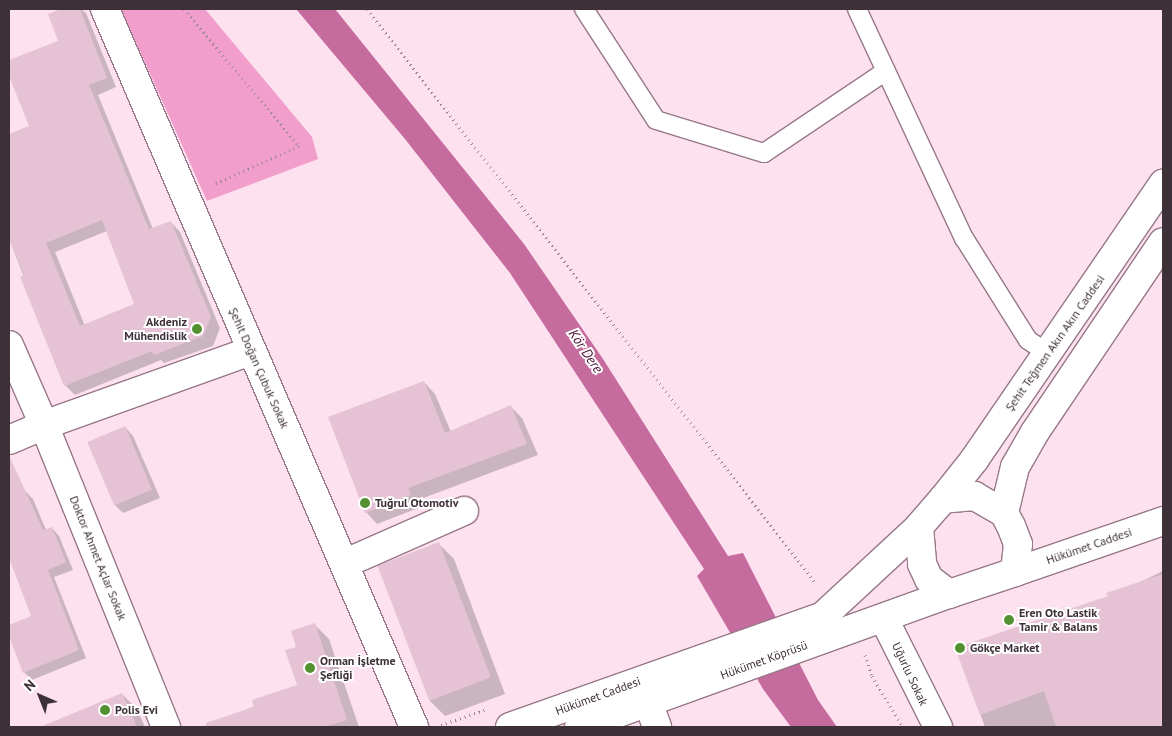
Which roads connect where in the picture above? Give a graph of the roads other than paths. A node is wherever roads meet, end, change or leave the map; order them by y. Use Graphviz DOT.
graph roads {
  1 [pos="105,9"];
  2 [pos="584,9"];
  3 [pos="857,9"];
  4 [pos="886,71"];
  5 [pos="1163,184"];
  6 [pos="1162,246"];
  7 [pos="9,345"];
  8 [pos="251,351"];
  9 [pos="1047,354"];
  10 [pos="44,425"];
  11 [pos="9,440"];
  12 [pos="943,499"];
  13 [pos="464,511"];
  14 [pos="1008,519"];
  15 [pos="1163,521"];
  16 [pos="920,527"];
  17 [pos="1075,551"];
  18 [pos="346,563"];
  19 [pos="1015,572"];
  20 [pos="949,594"];
  21 [pos="826,614"];
  22 [pos="884,619"];
  23 [pos="691,674"];
  24 [pos="648,702"];
  25 [pos="166,727"];
  26 [pos="414,727"];
  27 [pos="510,727"];
  28 [pos="579,727"];
  29 [pos="657,727"];
  30 [pos="938,727"];
  1 -- 8 [label="street, Şehit Doğan Çubuk Sokak"];
  2 -- 4 [label="lane"];
  3 -- 4 [label="lane"];
  4 -- 9 [label="lane"];
  5 -- 9 [label="street, Şehit Teğmen Akın Akın Caddesi"];
  6 -- 14 [label="street"];
  7 -- 10 [label="street, Doktor Ahmet Açlar Sokak"];
  8 -- 10 [label="street"];
  8 -- 18 [label="street, Şehit Doğan Çubuk Sokak"];
  9 -- 12 [label="street, Şehit Teğmen Akın Akın Caddesi"];
  10 -- 11 [label="street"];
  10 -- 25 [label="street, Doktor Ahmet Açlar Sokak"];
  12 -- 14 [label="street"];
  12 -- 16 [label="street"];
  13 -- 18 [label="street"];
  14 -- 17 [label="street"];
  14 -- 19 [label="street"];
  15 -- 17 [label="street, Hükümet Caddesi"];
  16 -- 20 [label="street"];
  16 -- 21 [label="street"];
  17 -- 19 [label="street, Hükümet Caddesi"];
  18 -- 26 [label="street, Şehit Doğan Çubuk Sokak"];
  19 -- 20 [label="street"];
  20 -- 22 [label="street"];
  21 -- 22 [label="street"];
  21 -- 23 [label="street, Hükümet Köprüsü"];
  22 -- 30 [label="street, Uğurlu Sokak"];
  23 -- 24 [label="street, Hükümet Caddesi"];
  23 -- 27 [label="street, Hükümet Caddesi"];
  24 -- 28 [label="street, Hükümet Caddesi"];
  24 -- 29 [label="street"];
}
